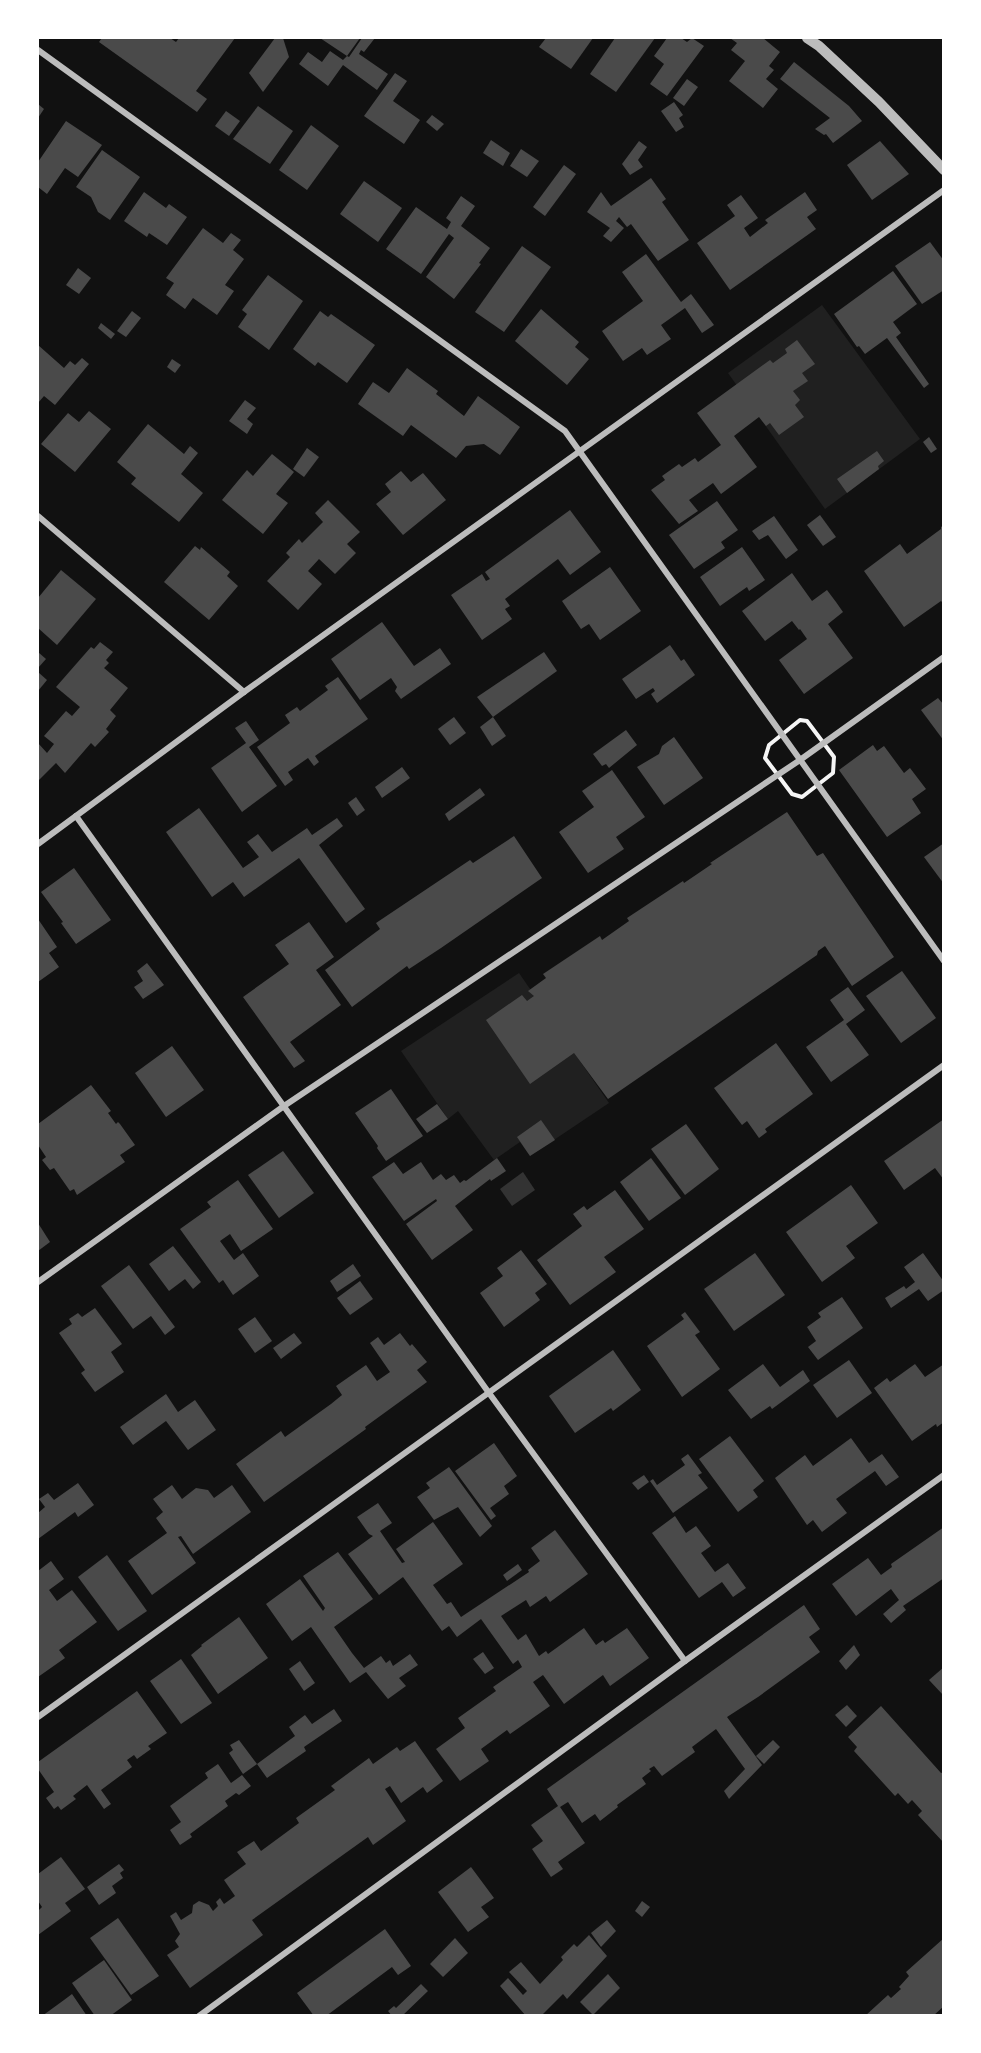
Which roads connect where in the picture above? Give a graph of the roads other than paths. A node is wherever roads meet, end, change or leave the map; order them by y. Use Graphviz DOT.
graph roads {
  1 [pos="807,38"];
  2 [pos="38,50"];
  3 [pos="944,170"];
  4 [pos="944,190"];
  5 [pos="579,452"];
  6 [pos="38,516"];
  7 [pos="944,657"];
  8 [pos="244,692"];
  9 [pos="800,760"];
  10 [pos="76,816"];
  11 [pos="38,844"];
  12 [pos="944,961"];
  13 [pos="944,1065"];
  14 [pos="284,1106"];
  15 [pos="38,1282"];
  16 [pos="489,1393"];
  17 [pos="944,1475"];
  18 [pos="686,1661"];
  19 [pos="38,1717"];
  20 [pos="199,2016"];
  1 -- 3 [label="street"];
  2 -- 5 [label="street"];
  4 -- 5 [label="street"];
  5 -- 8 [label="street"];
  5 -- 9 [label="street"];
  6 -- 8 [label="street"];
  7 -- 9 [label="street"];
  8 -- 10 [label="street"];
  9 -- 12 [label="street"];
  9 -- 14 [label="street"];
  10 -- 11 [label="street"];
  10 -- 14 [label="street"];
  13 -- 16 [label="street"];
  14 -- 15 [label="street"];
  14 -- 16 [label="street"];
  16 -- 18 [label="street"];
  16 -- 19 [label="street"];
  17 -- 18 [label="street"];
  18 -- 20 [label="street"];
}
